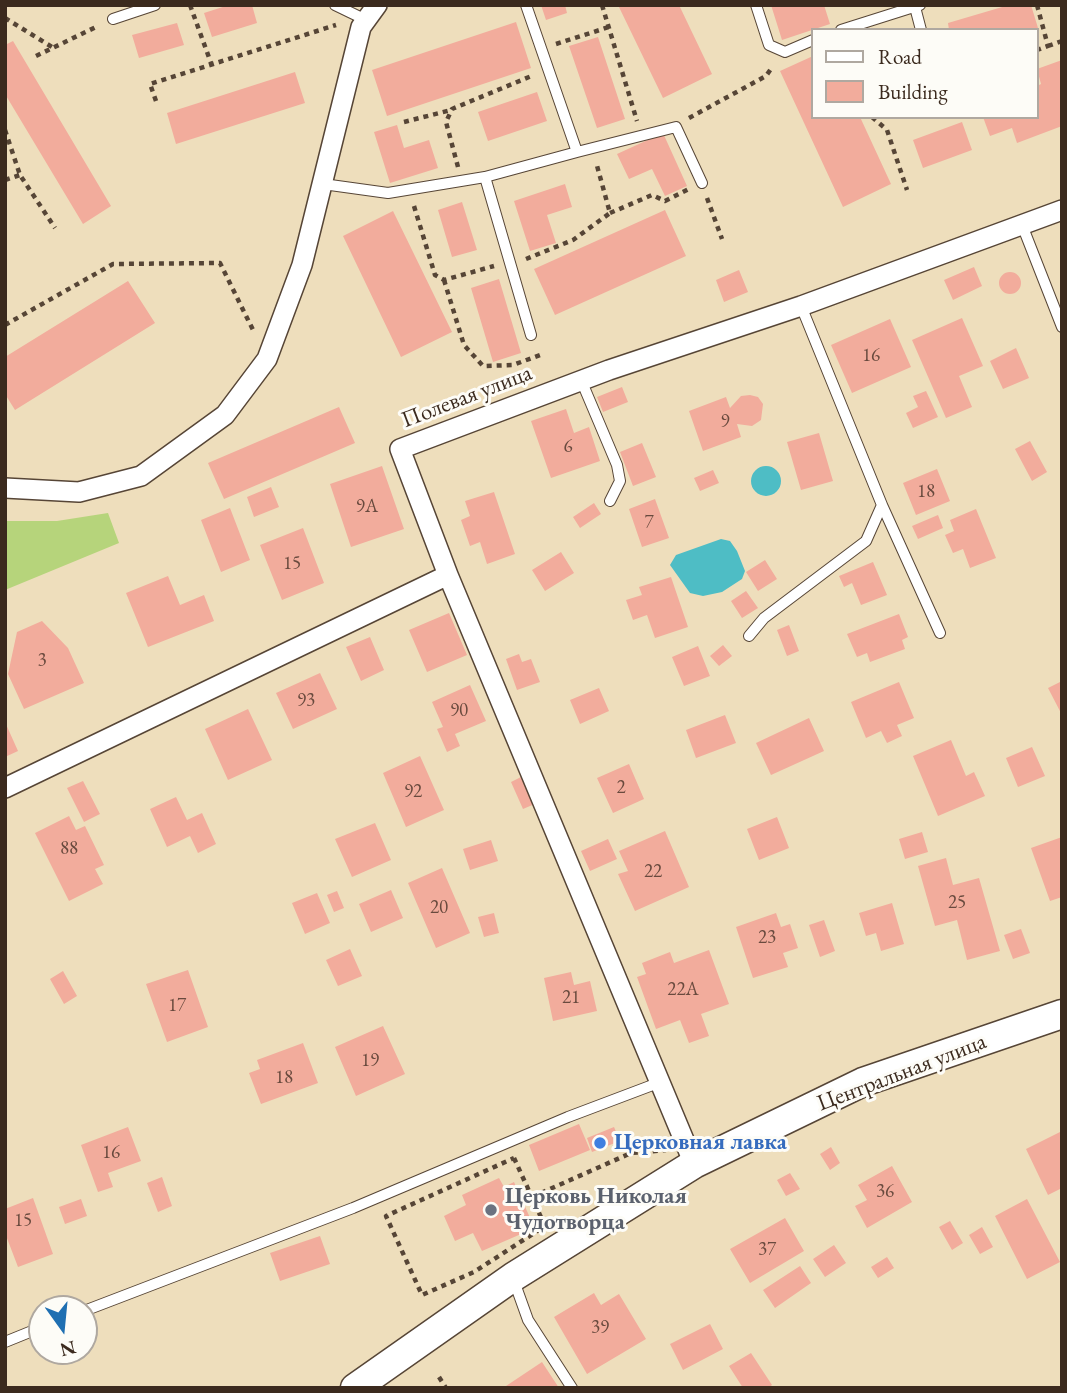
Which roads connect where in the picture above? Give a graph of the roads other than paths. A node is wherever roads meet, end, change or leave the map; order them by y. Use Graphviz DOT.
graph roads {
  1 [pos="155,5"];
  2 [pos="335,5"];
  3 [pos="526,5"];
  4 [pos="756,5"];
  5 [pos="917,6"];
  6 [pos="367,17"];
  7 [pos="113,19"];
  8 [pos="847,28"];
  9 [pos="921,28"];
  10 [pos="811,41"];
  11 [pos="577,152"];
  12 [pos="485,177"];
  13 [pos="702,183"];
  14 [pos="323,184"];
  15 [pos="1062,210"];
  16 [pos="1022,225"];
  17 [pos="802,306"];
  18 [pos="1062,327"];
  19 [pos="531,335"];
  20 [pos="581,380"];
  21 [pos="5,488"];
  22 [pos="610,501"];
  23 [pos="882,505"];
  24 [pos="448,575"];
  25 [pos="940,633"];
  26 [pos="749,636"];
  27 [pos="5,788"];
  28 [pos="1062,1014"];
  29 [pos="658,1083"];
  30 [pos="690,1156"];
  31 [pos="513,1277"];
  32 [pos="98,1306"];
  33 [pos="28,1333"];
  34 [pos="5,1342"];
  35 [pos="355,1388"];
  36 [pos="572,1388"];
  1 -- 7 [label="lane"];
  2 -- 6 [label="lane"];
  3 -- 11 [label="lane"];
  4 -- 10 [label="lane"];
  5 -- 8 [label="lane"];
  5 -- 9 [label="lane"];
  6 -- 14 [label="street"];
  11 -- 12 [label="lane"];
  11 -- 13 [label="lane"];
  12 -- 14 [label="lane"];
  12 -- 19 [label="lane"];
  14 -- 21 [label="street"];
  15 -- 16 [label="street, Полевая улица"];
  16 -- 17 [label="street, Полевая улица"];
  16 -- 18 [label="lane"];
  17 -- 20 [label="street, Полевая улица"];
  17 -- 23 [label="lane"];
  20 -- 22 [label="lane"];
  20 -- 24 [label="street, Полевая улица"];
  23 -- 25 [label="lane"];
  23 -- 26 [label="lane"];
  24 -- 27 [label="street"];
  24 -- 29 [label="street"];
  28 -- 30 [label="street, Центральная улица"];
  29 -- 30 [label="street"];
  29 -- 32 [label="lane"];
  30 -- 31 [label="street, Центральная улица"];
  31 -- 35 [label="street, Центральная улица"];
  31 -- 36 [label="lane"];
  33 -- 34 [label="lane"];
}
